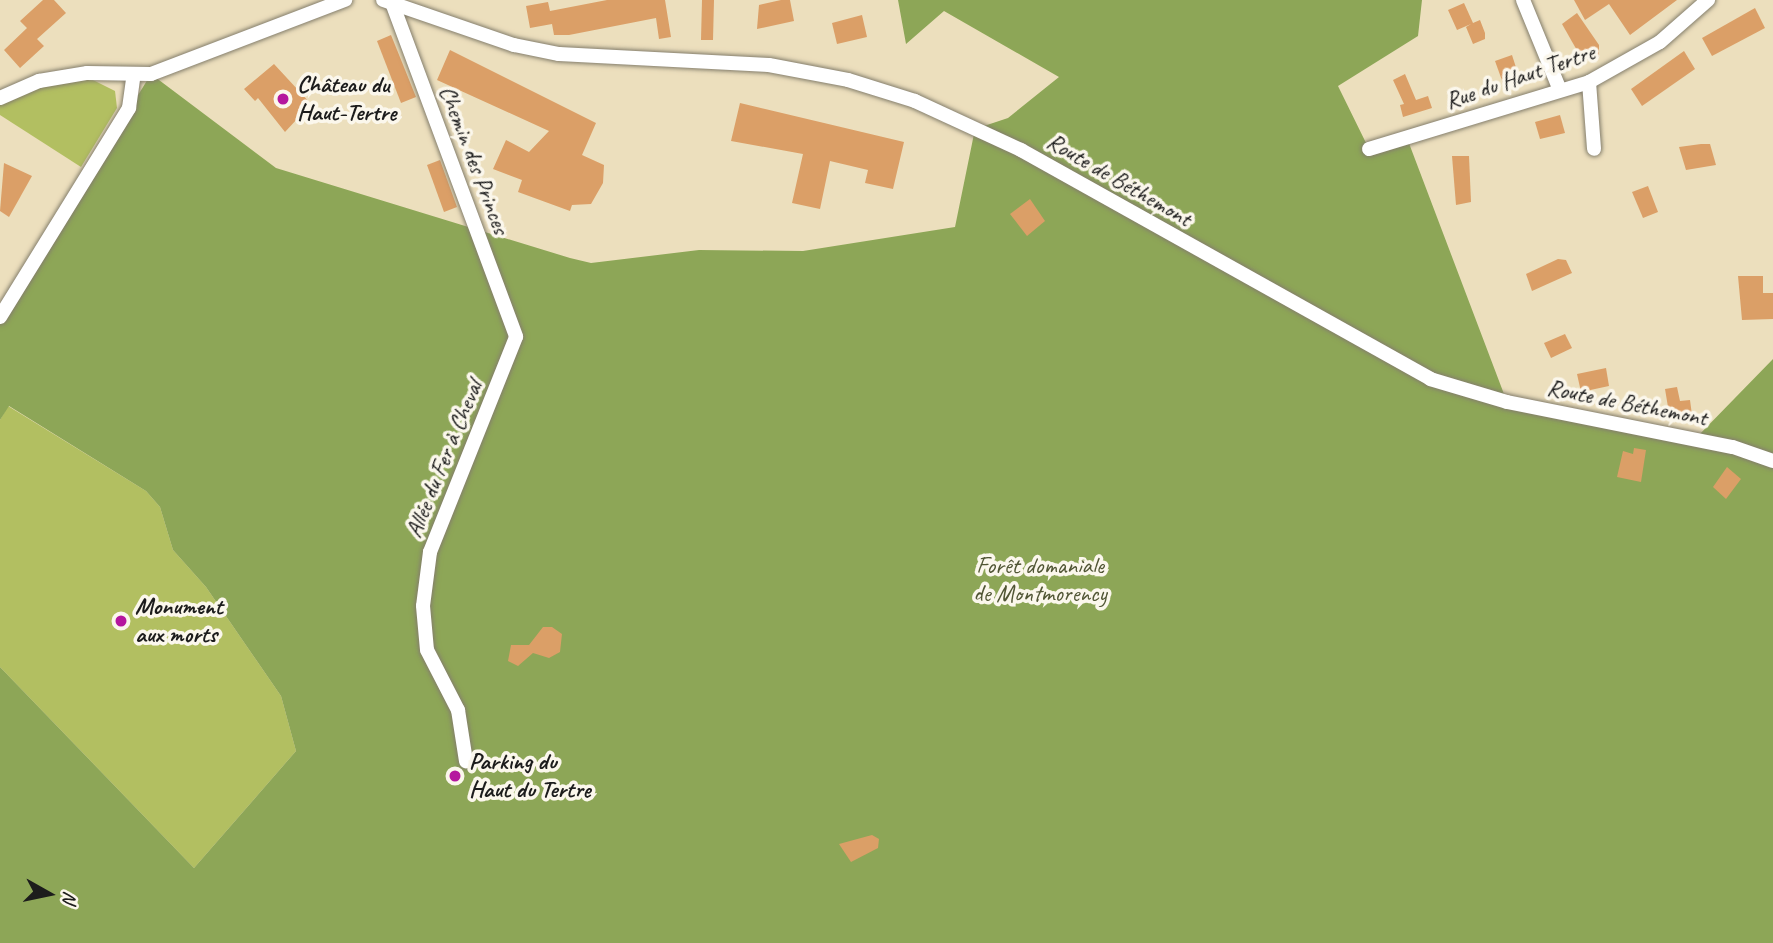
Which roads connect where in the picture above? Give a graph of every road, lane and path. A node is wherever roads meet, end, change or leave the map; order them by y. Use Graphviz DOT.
graph roads {
  1 [pos="345,0"];
  2 [pos="1523,0"];
  3 [pos="1709,0"];
  4 [pos="396,3"];
  5 [pos="134,74"];
  6 [pos="1589,82"];
  7 [pos="1560,90"];
  8 [pos="0,98"];
  9 [pos="1369,149"];
  10 [pos="1594,149"];
  11 [pos="0,317"];
  12 [pos="516,337"];
  13 [pos="1773,461"];
  14 [pos="466,761"];
  1 -- 5 [label="street"];
  2 -- 7 [label="street"];
  3 -- 6 [label="street, Rue du Haut Tertre"];
  4 -- 12 [label="street, Chemin des Princes"];
  4 -- 13 [label="street, Route de Béthemont"];
  5 -- 8 [label="street"];
  5 -- 11 [label="street"];
  6 -- 7 [label="street, Rue du Haut Tertre"];
  6 -- 10 [label="street"];
  7 -- 9 [label="street, Rue du Haut Tertre"];
  12 -- 14 [label="street, Allée du Fer à Cheval"];
}
